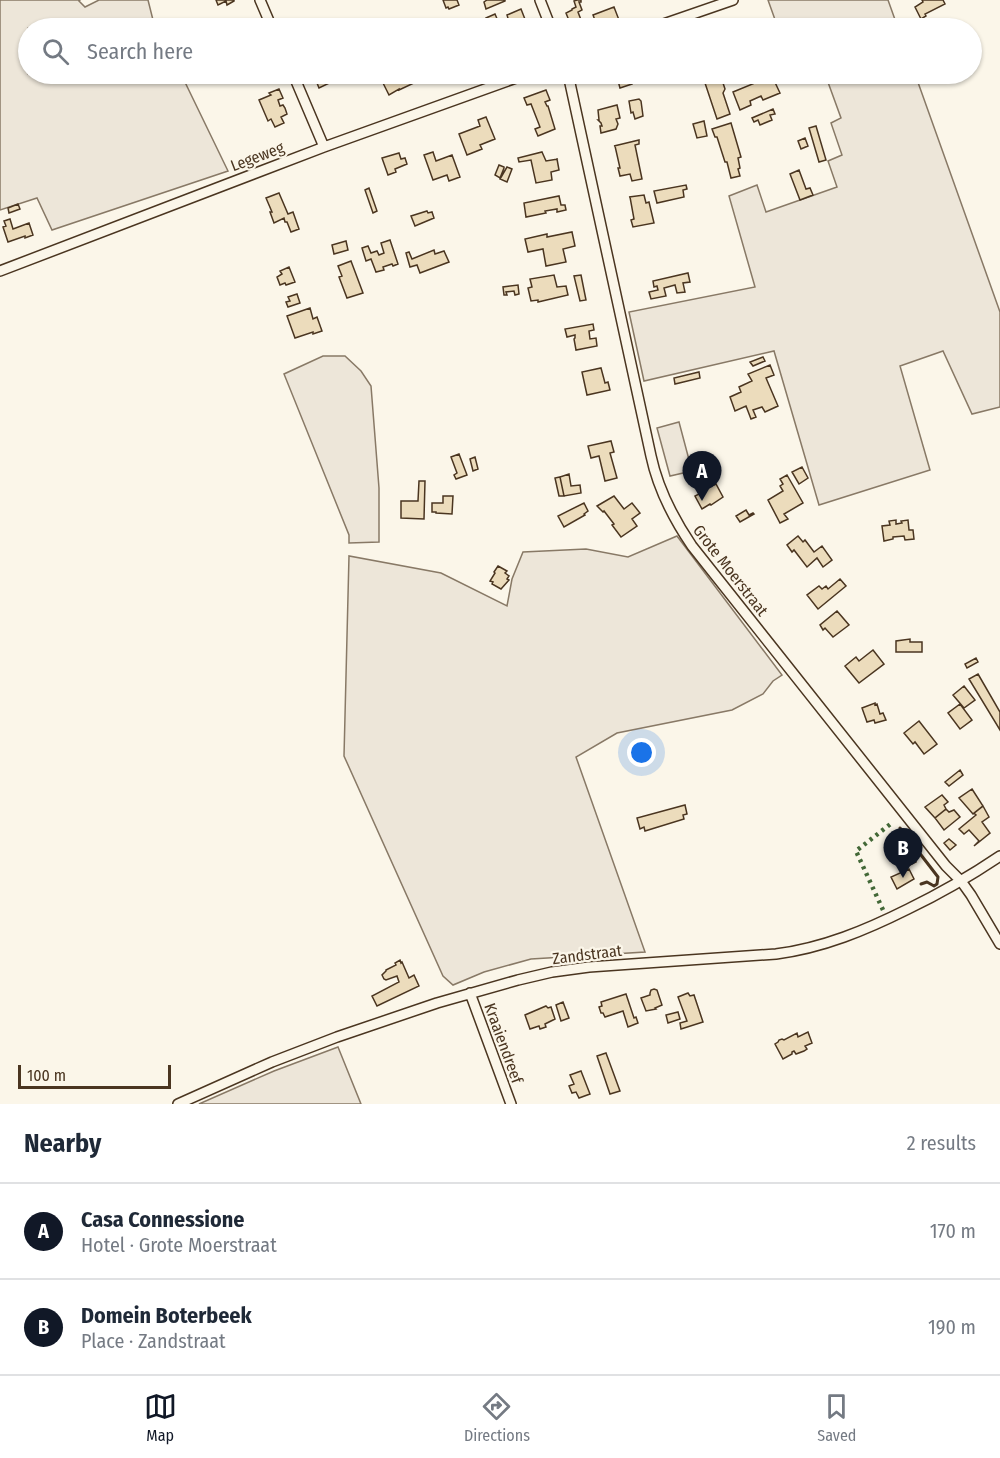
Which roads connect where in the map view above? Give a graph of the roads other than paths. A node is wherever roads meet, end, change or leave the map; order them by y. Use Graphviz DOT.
graph roads {
  1 [pos="260,0"];
  2 [pos="540,0"];
  3 [pos="733,0"];
  4 [pos="268,18"];
  5 [pos="547,18"];
  6 [pos="681,18"];
  7 [pos="296,84"];
  8 [pos="499,84"];
  9 [pos="570,84"];
  10 [pos="324,147"];
  11 [pos="0,271"];
  12 [pos="1000,856"];
  13 [pos="961,881"];
  14 [pos="1000,944"];
  15 [pos="470,993"];
  16 [pos="178,1104"];
  17 [pos="511,1104"];
  1 -- 4 [label="street"];
  2 -- 5 [label="street"];
  3 -- 6 [label="street"];
  7 -- 10 [label="street"];
  8 -- 10 [label="street, Legeweg"];
  9 -- 13 [label="street, Grote Moerstraat"];
  10 -- 11 [label="street, Legeweg"];
  12 -- 13 [label="street, Zandstraat"];
  13 -- 14 [label="street, Grote Moerstraat"];
  13 -- 15 [label="street, Zandstraat"];
  15 -- 16 [label="street, Zandstraat"];
  15 -- 17 [label="street, Kraaiendreef"];
}
